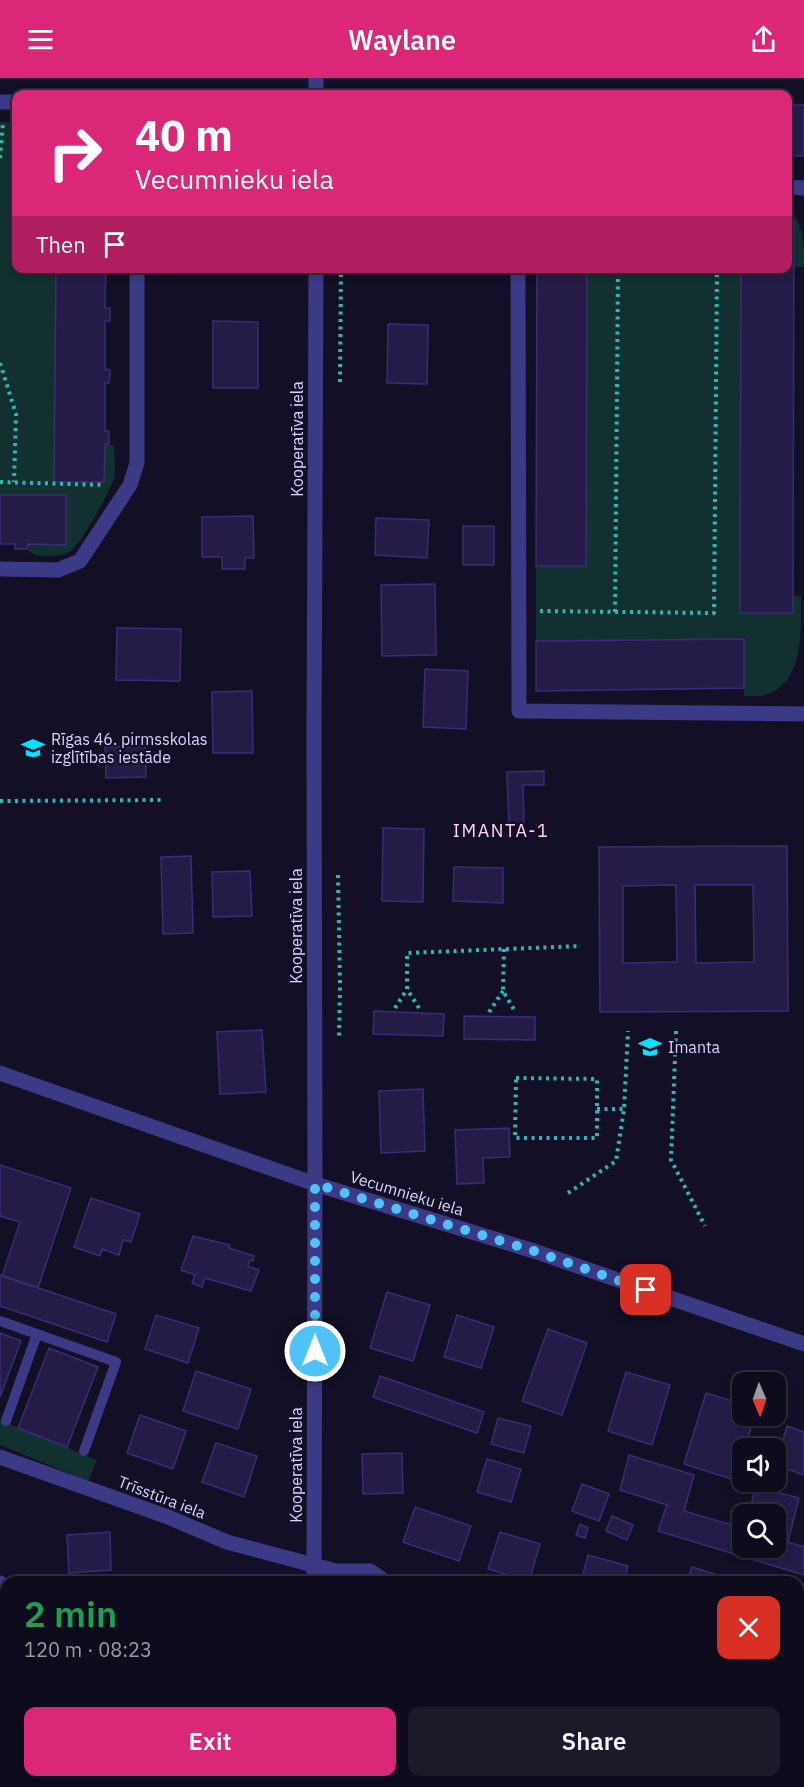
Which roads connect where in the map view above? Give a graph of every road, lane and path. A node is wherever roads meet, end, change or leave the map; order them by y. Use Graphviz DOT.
graph roads {
  1 [pos="7,102"];
  2 [pos="0,159"];
  3 [pos="137,273"];
  4 [pos="316,273"];
  5 [pos="518,273"];
  6 [pos="618,273"];
  7 [pos="717,273"];
  8 [pos="0,363"];
  9 [pos="0,482"];
  10 [pos="14,482"];
  11 [pos="130,485"];
  12 [pos="0,569"];
  13 [pos="519,611"];
  14 [pos="615,612"];
  15 [pos="804,714"];
  16 [pos="161,800"];
  17 [pos="0,801"];
  18 [pos="581,946"];
  19 [pos="504,949"];
  20 [pos="407,989"];
  21 [pos="503,991"];
  22 [pos="395,1008"];
  23 [pos="419,1008"];
  24 [pos="489,1012"];
  25 [pos="516,1014"];
  26 [pos="628,1031"];
  27 [pos="676,1031"];
  28 [pos="0,1073"];
  29 [pos="597,1109"];
  30 [pos="624,1109"];
  31 [pos="315,1184"];
  32 [pos="568,1193"];
  33 [pos="705,1226"];
  34 [pos="0,1321"];
  35 [pos="37,1334"];
  36 [pos="804,1344"];
  37 [pos="6,1421"];
  38 [pos="84,1450"];
  39 [pos="0,1457"];
  40 [pos="314,1565"];
  41 [pos="314,1576"];
  42 [pos="377,1576"];
  1 -- 2 [label="path"];
  3 -- 11 [label="street"];
  4 -- 31 [label="street, Kooperatīva iela"];
  5 -- 13 [label="street"];
  6 -- 14 [label="path"];
  7 -- 14 [label="path"];
  8 -- 10 [label="path"];
  9 -- 10 [label="path"];
  10 -- 11 [label="path"];
  11 -- 12 [label="street"];
  13 -- 14 [label="path"];
  13 -- 15 [label="street"];
  16 -- 17 [label="path"];
  18 -- 19 [label="path"];
  19 -- 20 [label="path"];
  19 -- 21 [label="path"];
  20 -- 22 [label="path"];
  20 -- 23 [label="path"];
  21 -- 24 [label="path"];
  21 -- 25 [label="path"];
  26 -- 30 [label="path"];
  27 -- 33 [label="path"];
  28 -- 31 [label="street, Vecumnieku iela"];
  29 -- 29 [label="path"];
  29 -- 30 [label="path"];
  30 -- 32 [label="path"];
  31 -- 36 [label="street, Vecumnieku iela"];
  31 -- 40 [label="street, Kooperatīva iela"];
  34 -- 35 [label="lane"];
  35 -- 37 [label="lane"];
  35 -- 38 [label="lane"];
  39 -- 40 [label="street, Trīsstūra iela"];
  40 -- 41 [label="street, Kooperatīva iela"];
  40 -- 42 [label="street, Trīsstūra iela"];
}
